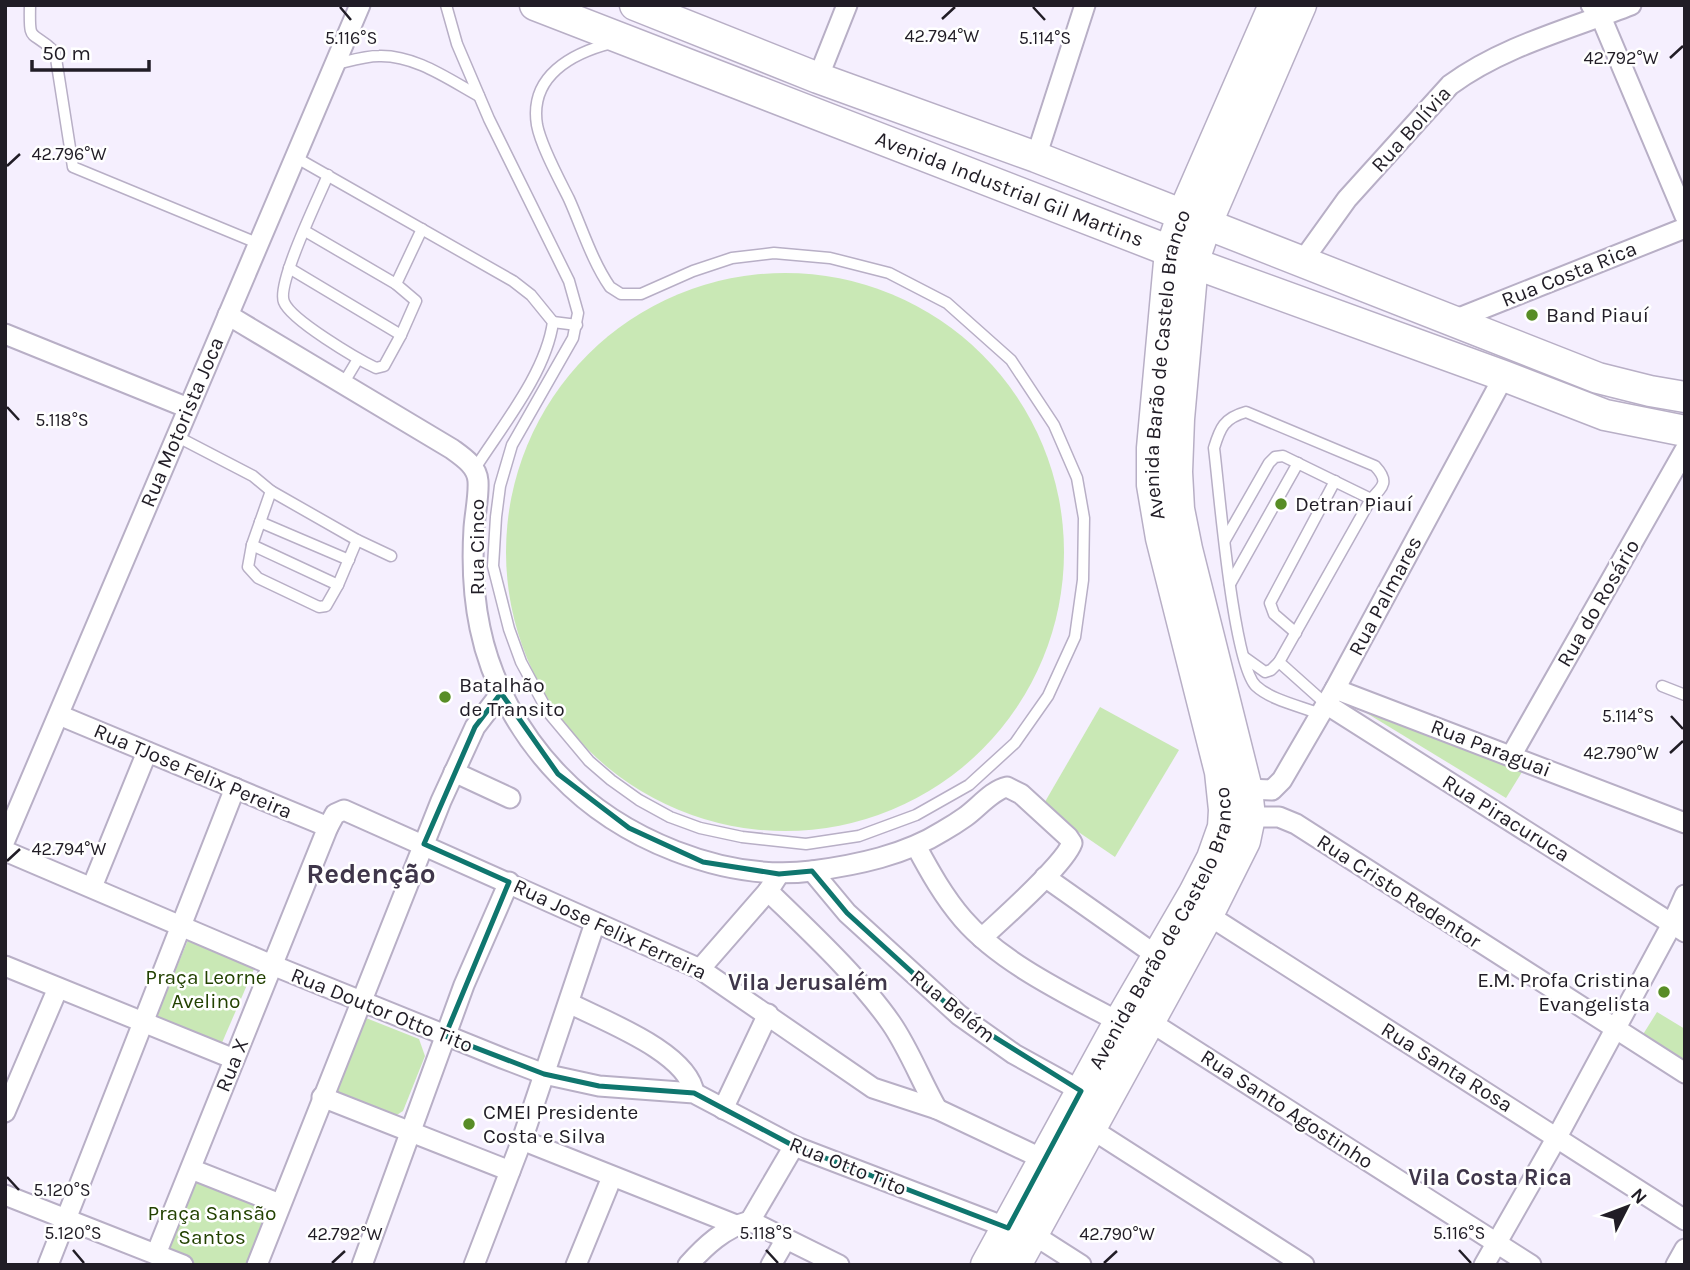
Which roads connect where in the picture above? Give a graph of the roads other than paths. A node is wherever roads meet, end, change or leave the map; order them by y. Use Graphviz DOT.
graph roads {
  1 [pos="30,5"];
  2 [pos="360,5"];
  3 [pos="446,5"];
  4 [pos="535,5"];
  5 [pos="635,5"];
  6 [pos="847,5"];
  7 [pos="1085,5"];
  8 [pos="1274,5"];
  9 [pos="1301,5"];
  10 [pos="1630,5"];
  11 [pos="1596,11"];
  12 [pos="623,40"];
  13 [pos="335,64"];
  14 [pos="818,78"];
  15 [pos="479,96"];
  16 [pos="295,157"];
  17 [pos="1036,157"];
  18 [pos="328,175"];
  19 [pos="1685,216"];
  20 [pos="1194,221"];
  21 [pos="1685,228"];
  22 [pos="422,229"];
  23 [pos="305,231"];
  24 [pos="257,243"];
  25 [pos="1182,257"];
  26 [pos="1301,263"];
  27 [pos="289,268"];
  28 [pos="396,284"];
  29 [pos="228,315"];
  30 [pos="1454,320"];
  31 [pos="553,322"];
  32 [pos="577,325"];
  33 [pos="5,334"];
  34 [pos="401,335"];
  35 [pos="358,359"];
  36 [pos="1504,376"];
  37 [pos="343,384"];
  38 [pos="1685,397"];
  39 [pos="188,408"];
  40 [pos="1685,431"];
  41 [pos="176,435"];
  42 [pos="1685,450"];
  43 [pos="1298,463"];
  44 [pos="474,470"];
  45 [pos="1335,481"];
  46 [pos="271,491"];
  47 [pos="1371,499"];
  48 [pos="260,522"];
  49 [pos="357,540"];
  50 [pos="1225,541"];
  51 [pos="252,545"];
  52 [pos="391,556"];
  53 [pos="349,560"];
  54 [pos="1230,584"];
  55 [pos="338,586"];
  56 [pos="1296,633"];
  57 [pos="1244,657"];
  58 [pos="1279,662"];
  59 [pos="1662,686"];
  60 [pos="501,693"];
  61 [pos="1685,695"];
  62 [pos="1327,702"];
  63 [pos="59,715"];
  64 [pos="147,752"];
  65 [pos="1511,756"];
  66 [pos="454,772"];
  67 [pos="234,788"];
  68 [pos="510,798"];
  69 [pos="1248,803"];
  70 [pos="1685,823"];
  71 [pos="328,827"];
  72 [pos="424,844"];
  73 [pos="916,846"];
  74 [pos="6,850"];
  75 [pos="812,871"];
  76 [pos="779,874"];
  77 [pos="1045,877"];
  78 [pos="509,882"];
  79 [pos="92,887"];
  80 [pos="768,891"];
  81 [pos="1685,895"];
  82 [pos="1208,915"];
  83 [pos="595,922"];
  84 [pos="181,926"];
  85 [pos="1678,928"];
  86 [pos="982,938"];
  87 [pos="1157,956"];
  88 [pos="272,965"];
  89 [pos="5,966"];
  90 [pos="700,969"];
  91 [pos="58,988"];
  92 [pos="362,1001"];
  93 [pos="569,1003"];
  94 [pos="768,1014"];
  95 [pos="143,1021"];
  96 [pos="1149,1021"];
  97 [pos="1119,1023"];
  98 [pos="1615,1029"];
  99 [pos="445,1036"];
  100 [pos="234,1059"];
  101 [pos="1685,1073"];
  102 [pos="544,1074"];
  103 [pos="1081,1091"];
  104 [pos="694,1093"];
  105 [pos="323,1097"];
  106 [pos="723,1108"];
  107 [pos="937,1109"];
  108 [pos="5,1112"];
  109 [pos="1090,1128"];
  110 [pos="410,1130"];
  111 [pos="1557,1137"];
  112 [pos="522,1140"];
  113 [pos="794,1146"];
  114 [pos="1045,1160"];
  115 [pos="191,1169"];
  116 [pos="510,1171"];
  117 [pos="612,1177"];
  118 [pos="5,1195"];
  119 [pos="280,1204"];
  120 [pos="65,1219"];
  121 [pos="1685,1220"];
  122 [pos="743,1223"];
  123 [pos="1021,1231"];
  124 [pos="786,1239"];
  125 [pos="1497,1243"];
  126 [pos="1685,1249"];
  127 [pos="156,1254"];
  128 [pos="48,1265"];
  129 [pos="183,1265"];
  130 [pos="257,1265"];
  131 [pos="362,1265"];
  132 [pos="474,1265"];
  133 [pos="576,1265"];
  134 [pos="688,1265"];
  135 [pos="771,1265"];
  136 [pos="839,1265"];
  137 [pos="986,1265"];
  138 [pos="1016,1265"];
  139 [pos="1082,1265"];
  140 [pos="1304,1265"];
  141 [pos="1484,1265"];
  142 [pos="1531,1265"];
  143 [pos="1676,1265"];
  1 -- 24 [label="lane"];
  2 -- 13 [label="street, Rua Motorista Joca"];
  3 -- 15 [label="lane"];
  4 -- 12 [label="main road, Avenida Industrial Gil Martins"];
  5 -- 14 [label="main road, Avenida Industrial Gil Martins"];
  6 -- 14 [label="street"];
  7 -- 17 [label="street"];
  8 -- 20 [label="main road, Avenida Barão de Castelo Branco"];
  9 -- 20 [label="main road, Avenida Barão de Castelo Branco"];
  10 -- 11 [label="street, Rua Bolívia"];
  11 -- 19 [label="street"];
  11 -- 26 [label="street, Rua Bolívia"];
  12 -- 25 [label="main road, Avenida Industrial Gil Martins"];
  12 -- 32 [label="lane"];
  13 -- 15 [label="lane"];
  13 -- 16 [label="street, Rua Motorista Joca"];
  14 -- 17 [label="main road, Avenida Industrial Gil Martins"];
  15 -- 32 [label="lane"];
  16 -- 18 [label="lane"];
  16 -- 24 [label="street, Rua Motorista Joca"];
  17 -- 20 [label="main road, Avenida Industrial Gil Martins"];
  18 -- 22 [label="lane"];
  18 -- 23 [label="lane"];
  20 -- 25 [label="main road, Avenida Barão de Castelo Branco"];
  20 -- 26 [label="main road, Avenida Industrial Gil Martins"];
  21 -- 30 [label="street, Rua Costa Rica"];
  22 -- 28 [label="lane"];
  22 -- 31 [label="lane"];
  23 -- 27 [label="lane"];
  23 -- 28 [label="lane"];
  24 -- 29 [label="street, Rua Motorista Joca"];
  25 -- 36 [label="main road, Avenida Industrial Gil Martins"];
  25 -- 69 [label="main road, Avenida Barão de Castelo Branco"];
  25 -- 87 [label="main road, Avenida Barão de Castelo Branco"];
  26 -- 30 [label="main road, Avenida Industrial Gil Martins"];
  27 -- 34 [label="lane"];
  27 -- 35 [label="lane"];
  28 -- 34 [label="lane"];
  29 -- 37 [label="street, Rua Cinco"];
  29 -- 39 [label="street, Rua Motorista Joca"];
  30 -- 38 [label="main road, Avenida Industrial Gil Martins"];
  31 -- 32 [label="lane"];
  31 -- 44 [label="lane"];
  33 -- 39 [label="street"];
  34 -- 35 [label="lane"];
  35 -- 37 [label="lane"];
  36 -- 40 [label="main road, Avenida Industrial Gil Martins"];
  36 -- 62 [label="street, Rua Palmares"];
  37 -- 44 [label="street, Rua Cinco"];
  39 -- 41 [label="street, Rua Motorista Joca"];
  41 -- 46 [label="lane"];
  41 -- 63 [label="street, Rua Motorista Joca"];
  42 -- 65 [label="street, Rua do Rosário"];
  43 -- 45 [label="lane"];
  43 -- 50 [label="lane"];
  43 -- 54 [label="lane"];
  44 -- 60 [label="street, Rua Cinco"];
  45 -- 47 [label="lane"];
  45 -- 56 [label="lane"];
  46 -- 48 [label="lane"];
  46 -- 49 [label="lane"];
  47 -- 50 [label="lane"];
  47 -- 56 [label="lane"];
  48 -- 51 [label="lane"];
  48 -- 53 [label="lane"];
  49 -- 52 [label="lane"];
  49 -- 53 [label="lane"];
  50 -- 54 [label="lane"];
  51 -- 55 [label="lane"];
  51 -- 55 [label="lane"];
  53 -- 55 [label="lane"];
  54 -- 57 [label="lane"];
  56 -- 58 [label="lane"];
  57 -- 58 [label="lane"];
  57 -- 62 [label="lane"];
  58 -- 62 [label="lane"];
  59 -- 61 [label="lane"];
  60 -- 66 [label="street"];
  60 -- 76 [label="street, Rua Cinco"];
  62 -- 65 [label="street, Rua Paraguai"];
  62 -- 69 [label="street, Rua Palmares"];
  62 -- 85 [label="street, Rua Piracuruca"];
  63 -- 64 [label="street, Rua TJose Felix Pereira"];
  63 -- 74 [label="street, Rua Motorista Joca"];
  64 -- 67 [label="street, Rua TJose Felix Pereira"];
  64 -- 79 [label="street"];
  65 -- 70 [label="street, Rua Paraguai"];
  66 -- 68 [label="street"];
  66 -- 72 [label="street"];
  67 -- 71 [label="street, Rua TJose Felix Pereira"];
  67 -- 84 [label="street"];
  69 -- 82 [label="main road, Avenida Barão de Castelo Branco"];
  69 -- 98 [label="street, Rua Cristo Redentor"];
  71 -- 72 [label="street, Rua Jose Felix Ferreira"];
  71 -- 88 [label="street, Rua X"];
  72 -- 78 [label="street, Rua Jose Felix Ferreira"];
  72 -- 92 [label="street"];
  73 -- 75 [label="street"];
  73 -- 77 [label="street"];
  73 -- 86 [label="street"];
  74 -- 79 [label="street, Rua Doutor Otto Tito"];
  75 -- 76 [label="street"];
  75 -- 103 [label="street, Rua Belém"];
  76 -- 80 [label="street"];
  77 -- 86 [label="street"];
  77 -- 87 [label="street"];
  78 -- 83 [label="street, Rua Jose Felix Ferreira"];
  78 -- 99 [label="street"];
  79 -- 84 [label="street, Rua Doutor Otto Tito"];
  80 -- 90 [label="street"];
  80 -- 107 [label="street"];
  81 -- 85 [label="street"];
  82 -- 96 [label="main road, Avenida Barão de Castelo Branco"];
  82 -- 111 [label="street, Rua Santa Rosa"];
  83 -- 90 [label="street, Rua Jose Felix Ferreira"];
  83 -- 93 [label="street"];
  84 -- 88 [label="street, Rua Doutor Otto Tito"];
  84 -- 95 [label="street"];
  85 -- 98 [label="street"];
  86 -- 97 [label="street"];
  87 -- 97 [label="main road, Avenida Barão de Castelo Branco"];
  88 -- 92 [label="street, Rua Doutor Otto Tito"];
  88 -- 100 [label="street, Rua X"];
  89 -- 91 [label="street"];
  90 -- 94 [label="street, Rua Jose Felix Ferreira"];
  91 -- 95 [label="street"];
  91 -- 108 [label="street"];
  92 -- 99 [label="street, Rua Doutor Otto Tito"];
  92 -- 105 [label="street"];
  93 -- 102 [label="street"];
  93 -- 104 [label="street"];
  94 -- 106 [label="street"];
  94 -- 107 [label="street, Rua Jose Felix Ferreira"];
  95 -- 100 [label="street"];
  95 -- 120 [label="street"];
  96 -- 109 [label="main road, Avenida Barão de Castelo Branco"];
  96 -- 125 [label="street, Rua Santo Agostinho"];
  97 -- 103 [label="main road, Avenida Barão de Castelo Branco"];
  98 -- 101 [label="street, Rua Cristo Redentor"];
  98 -- 111 [label="street"];
  99 -- 102 [label="street, Rua Doutor Otto Tito"];
  99 -- 110 [label="street"];
  100 -- 115 [label="street, Rua X"];
  102 -- 104 [label="street, Rua Doutor Otto Tito"];
  102 -- 112 [label="street"];
  103 -- 114 [label="main road, Avenida Barão de Castelo Branco"];
  104 -- 106 [label="street, Rua Otto Tito"];
  105 -- 110 [label="street"];
  105 -- 119 [label="street"];
  106 -- 113 [label="street, Rua Otto Tito"];
  107 -- 114 [label="street, Rua Jose Felix Ferreira"];
  109 -- 123 [label="main road, Avenida Barão de Castelo Branco"];
  109 -- 140 [label="street"];
  110 -- 116 [label="street"];
  110 -- 131 [label="street"];
  111 -- 121 [label="street, Rua Santa Rosa"];
  111 -- 125 [label="street"];
  112 -- 116 [label="street"];
  112 -- 117 [label="street"];
  113 -- 122 [label="street"];
  113 -- 123 [label="street, Rua Otto Tito"];
  114 -- 123 [label="main road, Avenida Barão de Castelo Branco"];
  115 -- 119 [label="street"];
  115 -- 127 [label="street, Rua X"];
  116 -- 132 [label="street"];
  117 -- 122 [label="street"];
  117 -- 133 [label="street"];
  118 -- 120 [label="street"];
  119 -- 130 [label="street"];
  120 -- 127 [label="street"];
  120 -- 128 [label="street"];
  122 -- 124 [label="street"];
  122 -- 134 [label="street"];
  123 -- 137 [label="main road, Avenida Barão de Castelo Branco"];
  123 -- 138 [label="main road, Avenida Barão de Castelo Branco"];
  123 -- 139 [label="street, Rua Otto Tito"];
  124 -- 135 [label="street"];
  124 -- 136 [label="street"];
  125 -- 141 [label="street"];
  125 -- 142 [label="street, Rua Santo Agostinho"];
  126 -- 143 [label="street"];
  127 -- 129 [label="street"];
}
